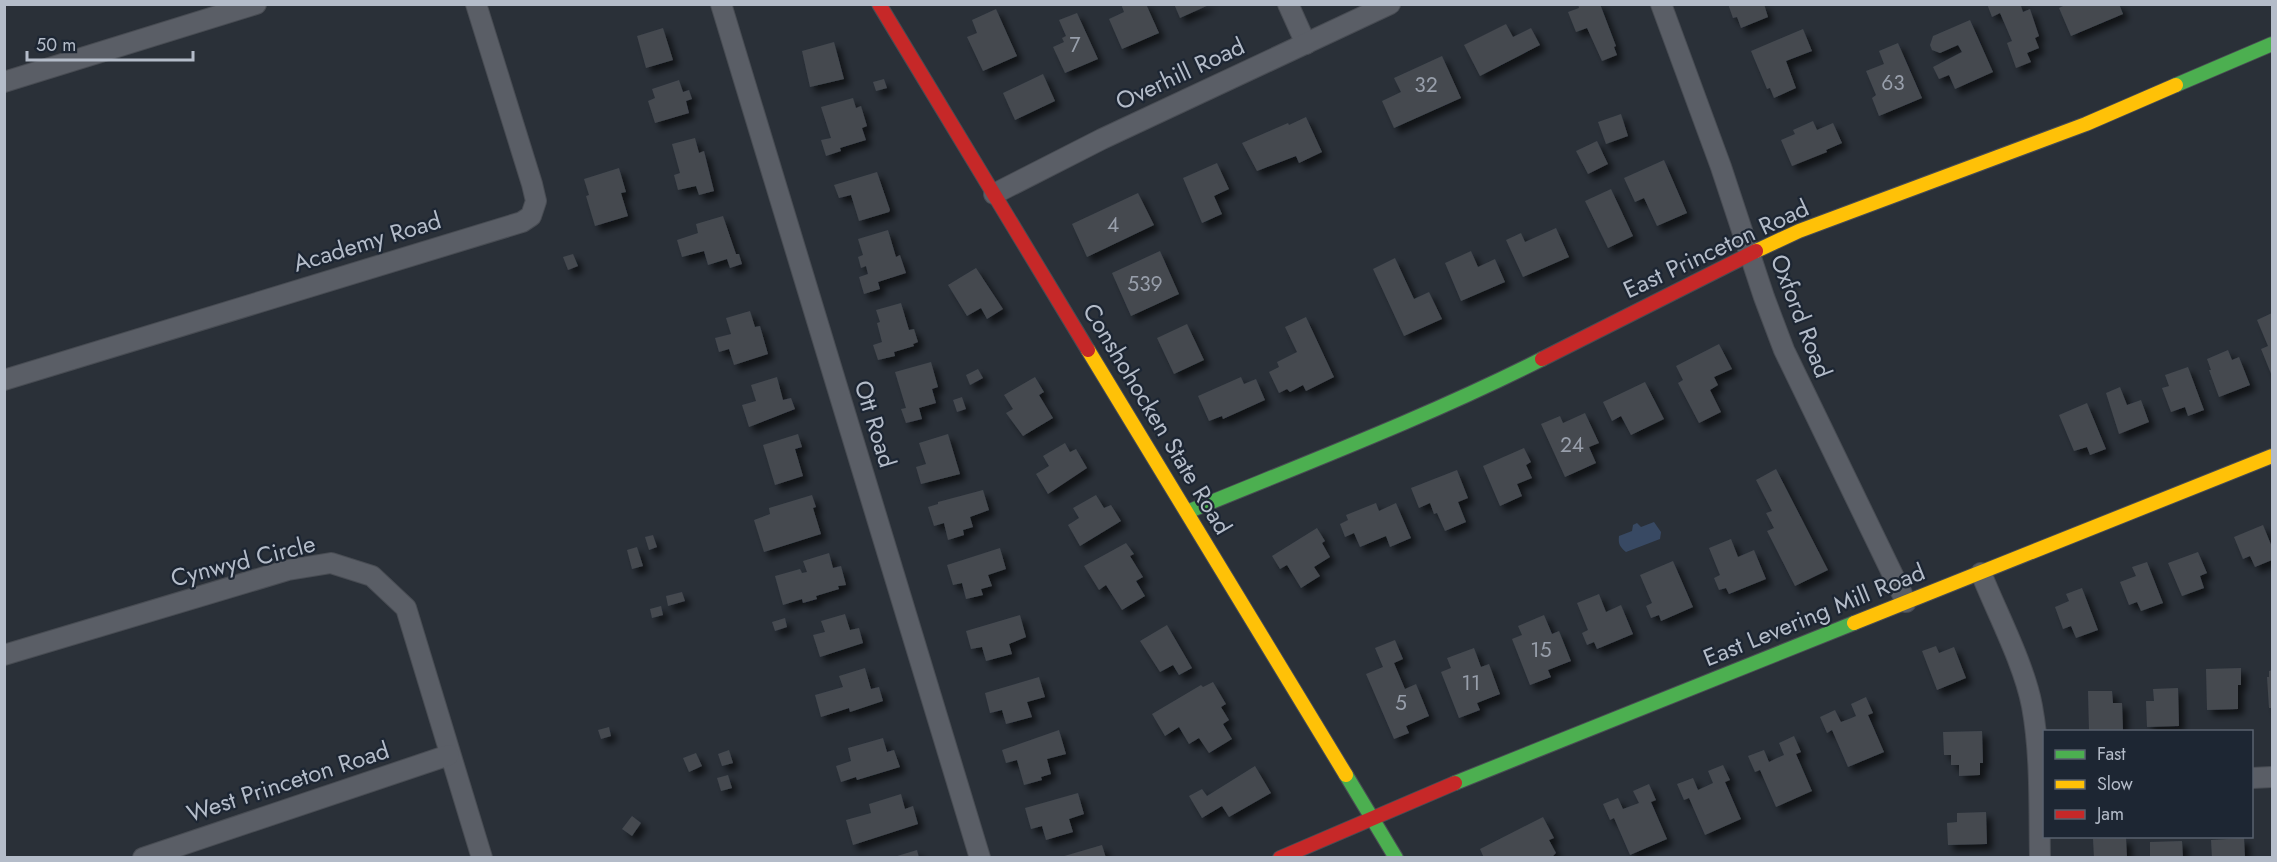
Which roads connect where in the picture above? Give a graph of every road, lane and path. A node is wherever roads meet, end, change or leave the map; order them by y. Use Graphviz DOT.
graph roads {
  1 [pos="256,4"];
  2 [pos="476,4"];
  3 [pos="721,4"];
  4 [pos="879,4"];
  5 [pos="1288,4"];
  6 [pos="1390,4"];
  7 [pos="1661,4"];
  8 [pos="1306,44"];
  9 [pos="2272,44"];
  10 [pos="4,82"];
  11 [pos="994,194"];
  12 [pos="1750,254"];
  13 [pos="4,380"];
  14 [pos="2272,456"];
  15 [pos="1187,512"];
  16 [pos="1981,573"];
  17 [pos="1906,602"];
  18 [pos="4,655"];
  19 [pos="449,755"];
  20 [pos="2272,777"];
  21 [pos="2253,778"];
  22 [pos="2041,785"];
  23 [pos="1372,818"];
  24 [pos="143,858"];
  25 [pos="482,858"];
  26 [pos="980,858"];
  27 [pos="1280,858"];
  28 [pos="1396,858"];
  29 [pos="2040,858"];
  1 -- 10 [label="street"];
  2 -- 13 [label="street, Academy Road"];
  3 -- 26 [label="street, Ott Road"];
  4 -- 11 [label="street, Conshohocken State Road"];
  5 -- 8 [label="street"];
  6 -- 8 [label="street, Overhill Road"];
  7 -- 12 [label="street, Oxford Road"];
  8 -- 11 [label="street, Overhill Road"];
  9 -- 12 [label="street, East Princeton Road"];
  11 -- 15 [label="street, Conshohocken State Road"];
  12 -- 15 [label="street, East Princeton Road"];
  12 -- 17 [label="street, Oxford Road"];
  14 -- 16 [label="street, East Levering Mill Road"];
  15 -- 23 [label="street, Conshohocken State Road"];
  16 -- 17 [label="street, East Levering Mill Road"];
  16 -- 22 [label="street"];
  17 -- 23 [label="street, East Levering Mill Road"];
  18 -- 19 [label="street, Cynwyd Circle"];
  19 -- 24 [label="street, West Princeton Road"];
  19 -- 25 [label="street, Cynwyd Circle"];
  20 -- 21 [label="street"];
  22 -- 29 [label="street"];
  23 -- 27 [label="street, East Levering Mill Road"];
  23 -- 28 [label="street, Conshohocken State Road"];
}
